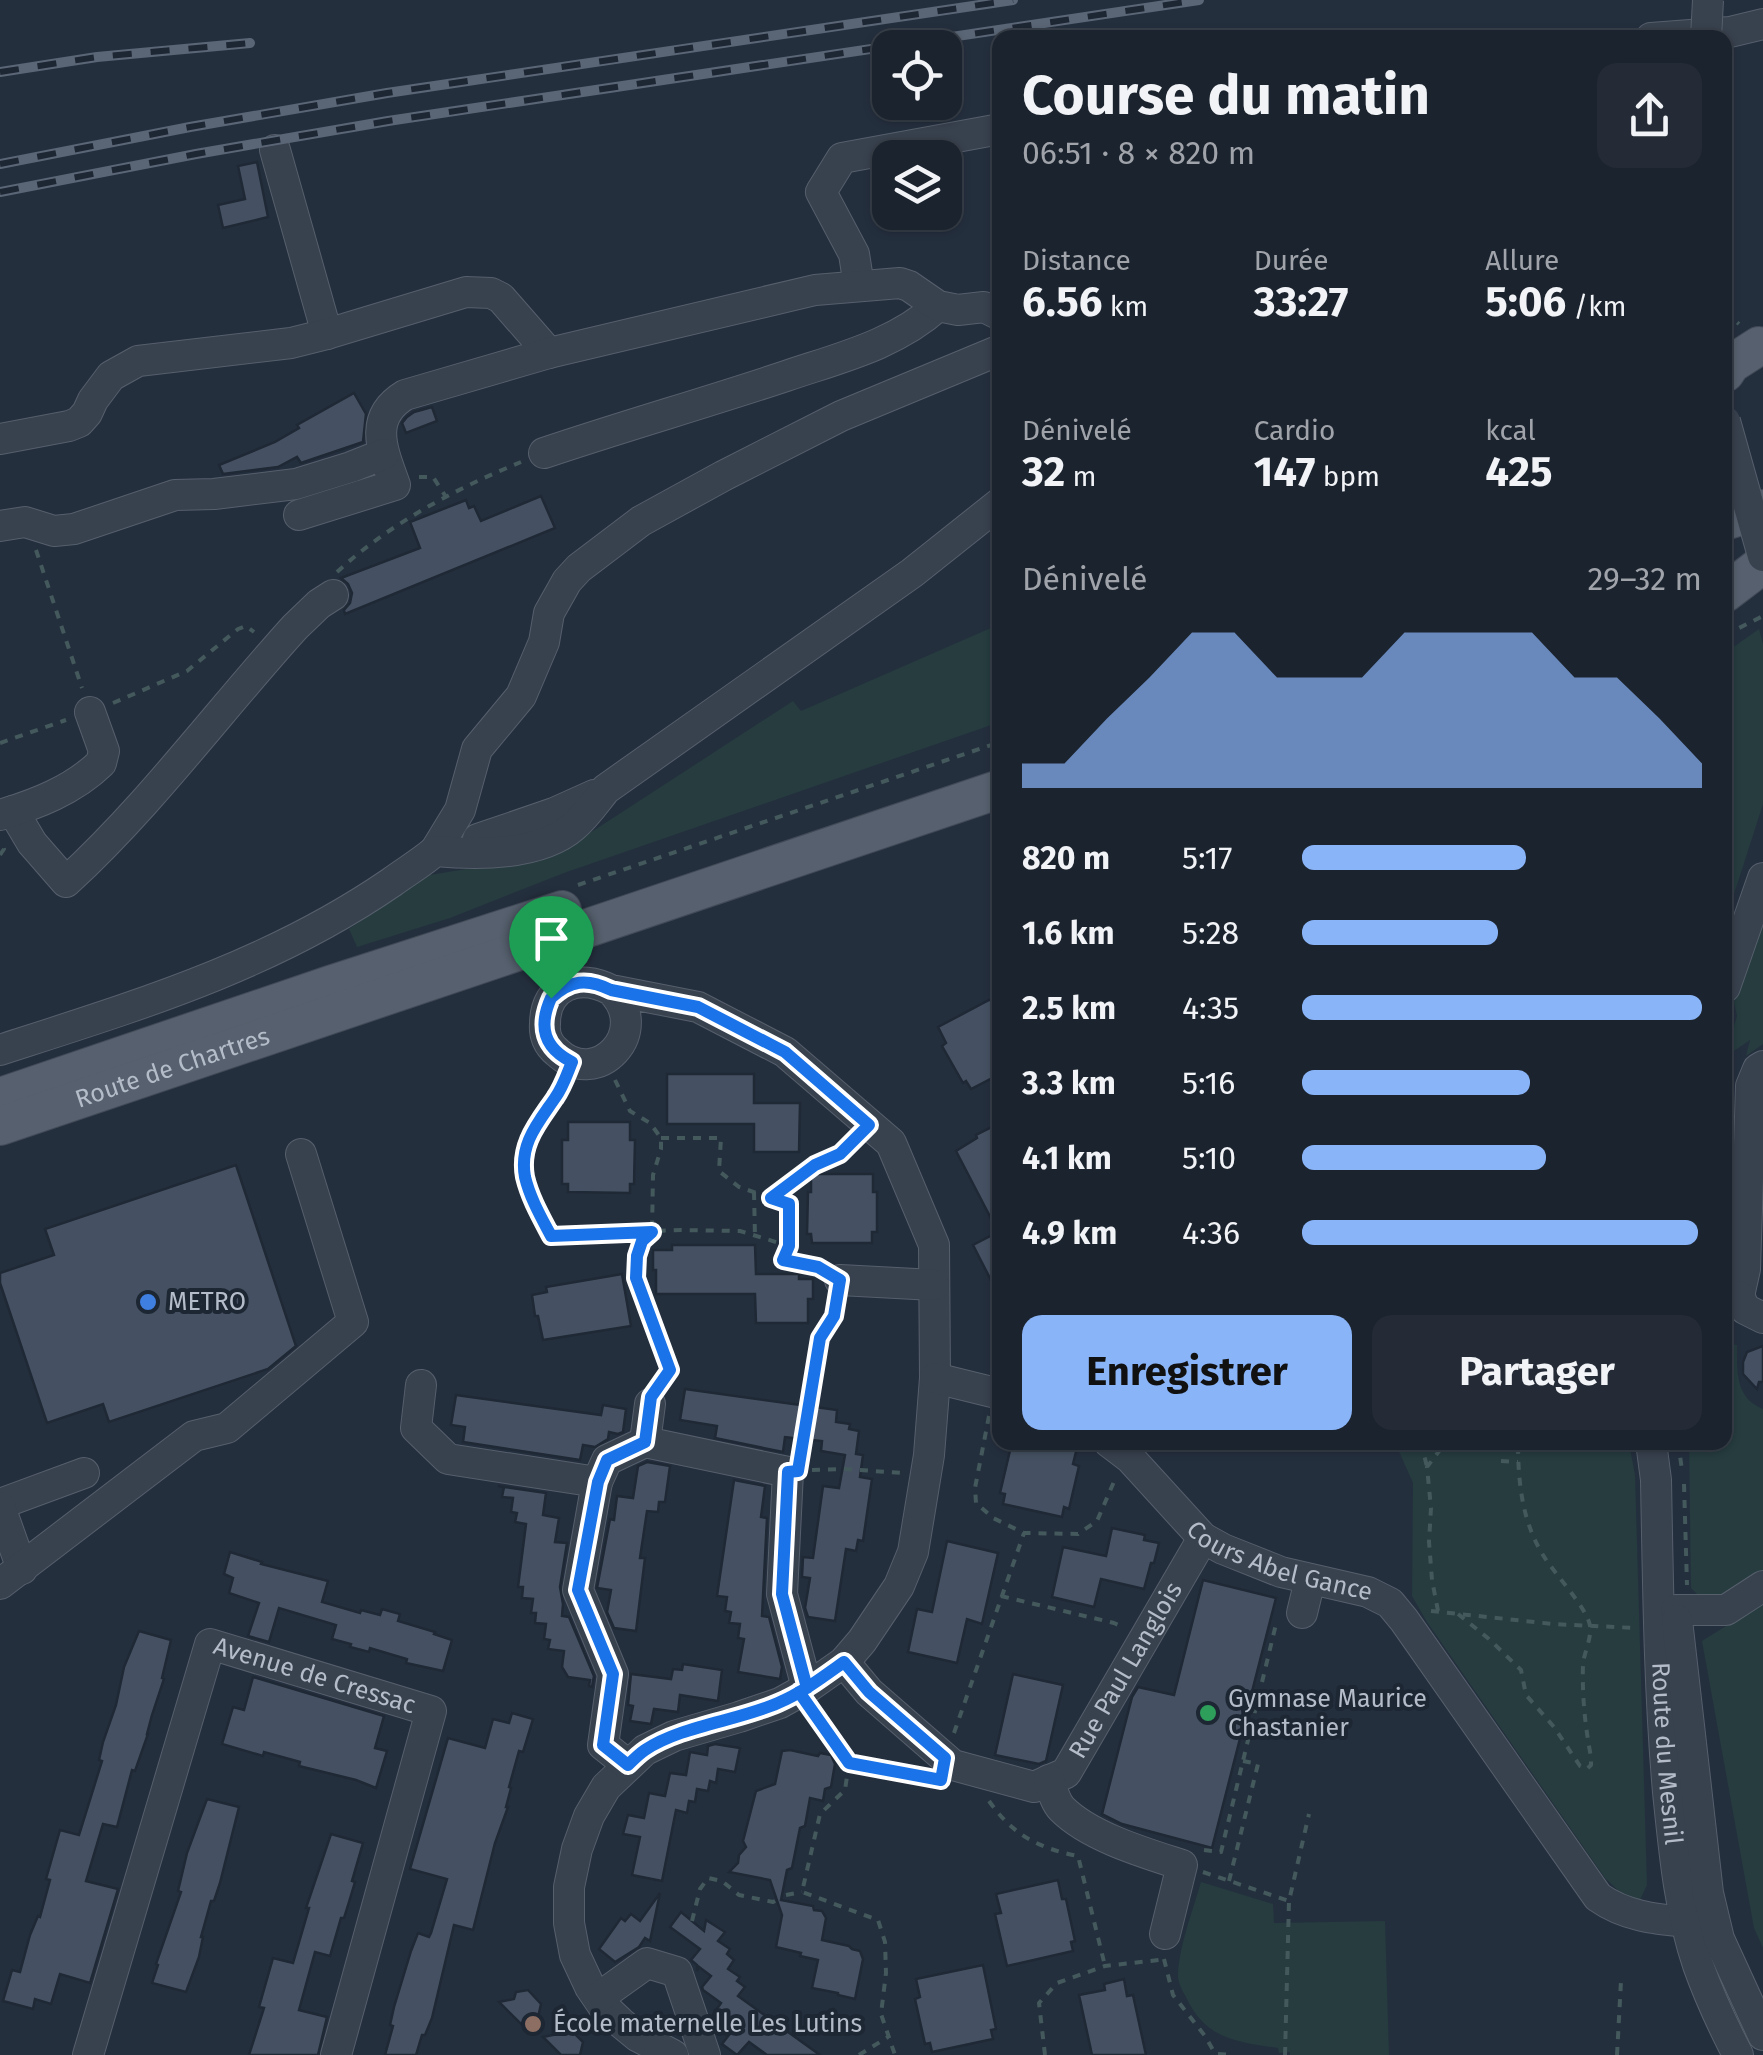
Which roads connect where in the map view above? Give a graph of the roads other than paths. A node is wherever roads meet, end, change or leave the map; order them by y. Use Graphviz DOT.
graph roads {
  1 [pos="1708,0"];
  2 [pos="1763,24"];
  3 [pos="1706,30"];
  4 [pos="1732,32"];
  5 [pos="992,130"];
  6 [pos="275,150"];
  7 [pos="859,286"];
  8 [pos="938,306"];
  9 [pos="992,311"];
  10 [pos="327,334"];
  11 [pos="1749,341"];
  12 [pos="549,353"];
  13 [pos="992,353"];
  14 [pos="1732,364"];
  15 [pos="0,439"];
  16 [pos="1732,446"];
  17 [pos="544,452"];
  18 [pos="384,454"];
  19 [pos="992,509"];
  20 [pos="1763,510"];
  21 [pos="299,515"];
  22 [pos="1732,519"];
  23 [pos="13,524"];
  24 [pos="1763,556"];
  25 [pos="1732,564"];
  26 [pos="1763,564"];
  27 [pos="1732,588"];
  28 [pos="326,599"];
  29 [pos="90,712"];
  30 [pos="992,764"];
  31 [pos="992,792"];
  32 [pos="7,812"];
  33 [pos="436,851"];
  34 [pos="1763,878"];
  35 [pos="1732,968"];
  36 [pos="611,990"];
  37 [pos="339,997"];
  38 [pos="0,1034"];
  39 [pos="0,1050"];
  40 [pos="217,1054"];
  41 [pos="1763,1066"];
  42 [pos="0,1097"];
  43 [pos="0,1126"];
  44 [pos="0,1140"];
  45 [pos="301,1154"];
  46 [pos="840,1280"];
  47 [pos="934,1284"];
  48 [pos="1732,1295"];
  49 [pos="1763,1318"];
  50 [pos="935,1378"];
  51 [pos="421,1385"];
  52 [pos="992,1391"];
  53 [pos="650,1404"];
  54 [pos="645,1442"];
  55 [pos="1120,1450"];
  56 [pos="1651,1450"];
  57 [pos="1668,1450"];
  58 [pos="84,1473"];
  59 [pos="598,1482"];
  60 [pos="0,1506"];
  61 [pos="1203,1538"];
  62 [pos="11,1576"];
  63 [pos="1310,1580"];
  64 [pos="1763,1586"];
  65 [pos="1676,1610"];
  66 [pos="1726,1610"];
  67 [pos="1763,1612"];
  68 [pos="1290,1613"];
  69 [pos="844,1662"];
  70 [pos="803,1690"];
  71 [pos="1661,1716"];
  72 [pos="628,1765"];
  73 [pos="1041,1784"];
  74 [pos="1708,1894"];
  75 [pos="1630,1914"];
  76 [pos="1686,1922"];
  77 [pos="1164,1947"];
  78 [pos="598,1998"];
  79 [pos="1763,2038"];
  80 [pos="635,2045"];
  81 [pos="88,2055"];
  82 [pos="336,2055"];
  83 [pos="673,2055"];
  84 [pos="705,2055"];
  85 [pos="1738,2055"];
  1 -- 3 [label="street, bridge"];
  2 -- 4 [label="street"];
  5 -- 7 [label="street"];
  6 -- 10 [label="street"];
  7 -- 8 [label="street"];
  7 -- 12 [label="street"];
  8 -- 9 [label="street"];
  8 -- 17 [label="street"];
  10 -- 12 [label="street"];
  10 -- 15 [label="street"];
  11 -- 14 [label="main road"];
  12 -- 18 [label="street"];
  13 -- 33 [label="street"];
  16 -- 24 [label="street, bridge"];
  18 -- 21 [label="street"];
  18 -- 23 [label="street"];
  19 -- 33 [label="street"];
  20 -- 22 [label="main road"];
  24 -- 25 [label="main road"];
  26 -- 27 [label="main road"];
  28 -- 32 [label="street"];
  29 -- 32 [label="street"];
  30 -- 37 [label="main road"];
  31 -- 37 [label="main road"];
  33 -- 38 [label="street"];
  33 -- 39 [label="street"];
  34 -- 35 [label="street"];
  36 -- 36 [label="street"];
  36 -- 47 [label="street"];
  37 -- 40 [label="main road, Route de Chartres"];
  37 -- 42 [label="main road, Route de Chartres"];
  40 -- 43 [label="main road, Route de Chartres"];
  40 -- 44 [label="main road"];
  41 -- 48 [label="street"];
  45 -- 62 [label="street"];
  46 -- 47 [label="street"];
  47 -- 50 [label="street"];
  48 -- 49 [label="street"];
  50 -- 52 [label="street"];
  50 -- 69 [label="street"];
  51 -- 59 [label="street"];
  53 -- 54 [label="street"];
  54 -- 59 [label="street"];
  54 -- 70 [label="street"];
  55 -- 61 [label="street, Cours Abel Gance"];
  56 -- 71 [label="street, Route du Mesnil"];
  57 -- 65 [label="street, Route du Mesnil"];
  58 -- 60 [label="street"];
  59 -- 72 [label="street"];
  60 -- 62 [label="street"];
  61 -- 63 [label="street, Cours Abel Gance"];
  61 -- 73 [label="street, Rue Paul Langlois"];
  63 -- 68 [label="street"];
  63 -- 75 [label="street, Cours Abel Gance"];
  64 -- 66 [label="street"];
  65 -- 66 [label="street"];
  65 -- 74 [label="street, Route du Mesnil"];
  66 -- 67 [label="street"];
  69 -- 70 [label="street"];
  69 -- 73 [label="street"];
  70 -- 72 [label="street"];
  71 -- 75 [label="street"];
  71 -- 76 [label="street, Route du Mesnil"];
  72 -- 78 [label="street"];
  73 -- 77 [label="street"];
  74 -- 76 [label="street"];
  74 -- 79 [label="street, Route du Mesnil"];
  75 -- 76 [label="street, Cours Abel Gance"];
  76 -- 79 [label="street"];
  76 -- 85 [label="street, Route du Mesnil"];
  78 -- 80 [label="street"];
  78 -- 84 [label="street"];
  80 -- 83 [label="street"];
  81 -- 82 [label="street, Avenue de Cressac"];
}
